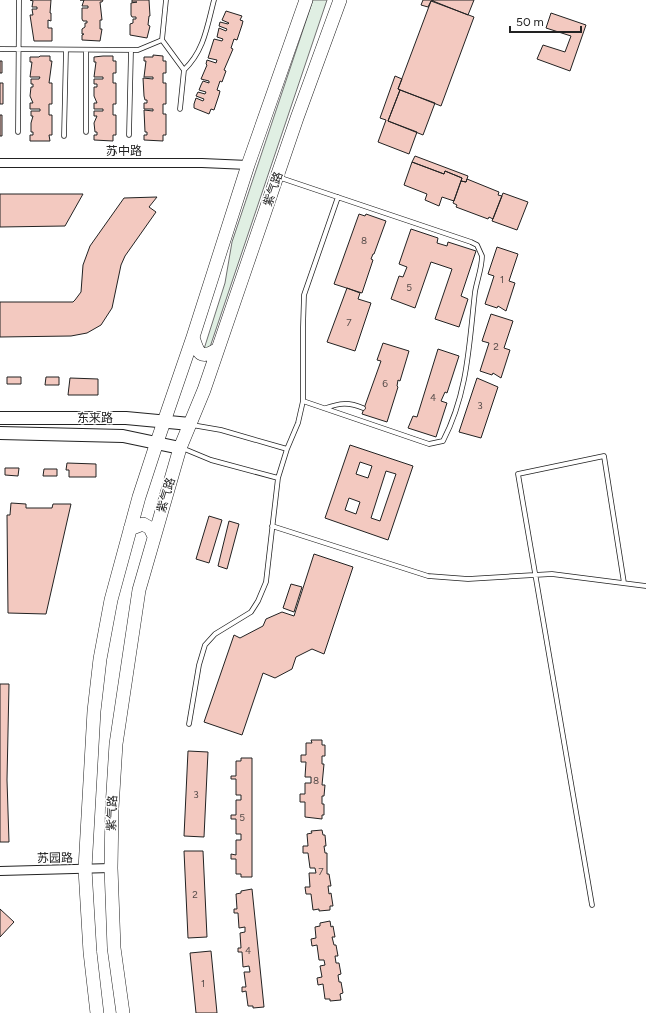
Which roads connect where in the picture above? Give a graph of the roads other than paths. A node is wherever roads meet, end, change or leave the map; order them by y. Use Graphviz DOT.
graph roads {
  1 [pos="19,0"];
  2 [pos="166,0"];
  3 [pos="214,0"];
  4 [pos="306,0"];
  5 [pos="340,0"];
  6 [pos="162,40"];
  7 [pos="0,49"];
  8 [pos="19,49"];
  9 [pos="66,50"];
  10 [pos="86,50"];
  11 [pos="131,50"];
  12 [pos="184,70"];
  13 [pos="180,109"];
  14 [pos="18,132"];
  15 [pos="86,132"];
  16 [pos="129,135"];
  17 [pos="64,136"];
  18 [pos="0,163"];
  19 [pos="248,165"];
  20 [pos="277,176"];
  21 [pos="338,197"];
  22 [pos="193,337"];
  23 [pos="218,350"];
  24 [pos="304,401"];
  25 [pos="325,408"];
  26 [pos="363,408"];
  27 [pos="0,418"];
  28 [pos="164,422"];
  29 [pos="190,424"];
  30 [pos="0,433"];
  31 [pos="157,442"];
  32 [pos="180,448"];
  33 [pos="287,449"];
  34 [pos="278,478"];
  35 [pos="272,526"];
  36 [pos="130,529"];
  37 [pos="154,536"];
  38 [pos="535,575"];
  39 [pos="624,583"];
  40 [pos="646,586"];
  41 [pos="189,724"];
  42 [pos="111,868"];
  43 [pos="85,869"];
  44 [pos="0,871"];
  45 [pos="592,905"];
  46 [pos="97,1013"];
  47 [pos="123,1013"];
  1 -- 8 [label="lane"];
  2 -- 6 [label="lane"];
  3 -- 12 [label="lane"];
  4 -- 19 [label="main road, 紫气路"];
  5 -- 20 [label="main road, 紫气路"];
  6 -- 11 [label="lane"];
  6 -- 12 [label="lane"];
  7 -- 8 [label="lane"];
  8 -- 9 [label="lane"];
  8 -- 14 [label="lane"];
  9 -- 10 [label="lane"];
  9 -- 17 [label="lane"];
  10 -- 11 [label="lane"];
  10 -- 15 [label="lane"];
  11 -- 16 [label="lane"];
  12 -- 13 [label="lane"];
  18 -- 19 [label="street, 苏中路"];
  19 -- 22 [label="main road, 紫气路"];
  20 -- 21 [label="lane"];
  20 -- 23 [label="main road, 紫气路"];
  21 -- 24 [label="lane"];
  21 -- 25 [label="lane"];
  22 -- 23 [label="main road"];
  22 -- 28 [label="main road, 紫气路"];
  23 -- 29 [label="main road, 紫气路"];
  24 -- 25 [label="lane"];
  24 -- 33 [label="lane"];
  25 -- 26 [label="lane"];
  27 -- 28 [label="street, 东来路"];
  28 -- 29 [label="street, 东来路"];
  28 -- 31 [label="main road, 紫气路"];
  29 -- 32 [label="main road, 紫气路"];
  29 -- 33 [label="lane"];
  30 -- 31 [label="street, 东来路"];
  31 -- 32 [label="street, 东来路"];
  31 -- 36 [label="main road, 紫气路"];
  32 -- 34 [label="lane"];
  32 -- 37 [label="main road, 紫气路"];
  33 -- 34 [label="lane"];
  34 -- 35 [label="lane"];
  35 -- 38 [label="lane"];
  35 -- 41 [label="lane"];
  36 -- 37 [label="main road"];
  36 -- 43 [label="main road, 紫气路"];
  37 -- 42 [label="main road, 紫气路"];
  38 -- 39 [label="lane"];
  38 -- 39 [label="lane"];
  38 -- 45 [label="lane"];
  39 -- 40 [label="lane"];
  42 -- 43 [label="street, 苏园路"];
  42 -- 47 [label="main road, 紫气路"];
  43 -- 44 [label="street, 苏园路"];
  43 -- 46 [label="main road, 紫气路"];
}
